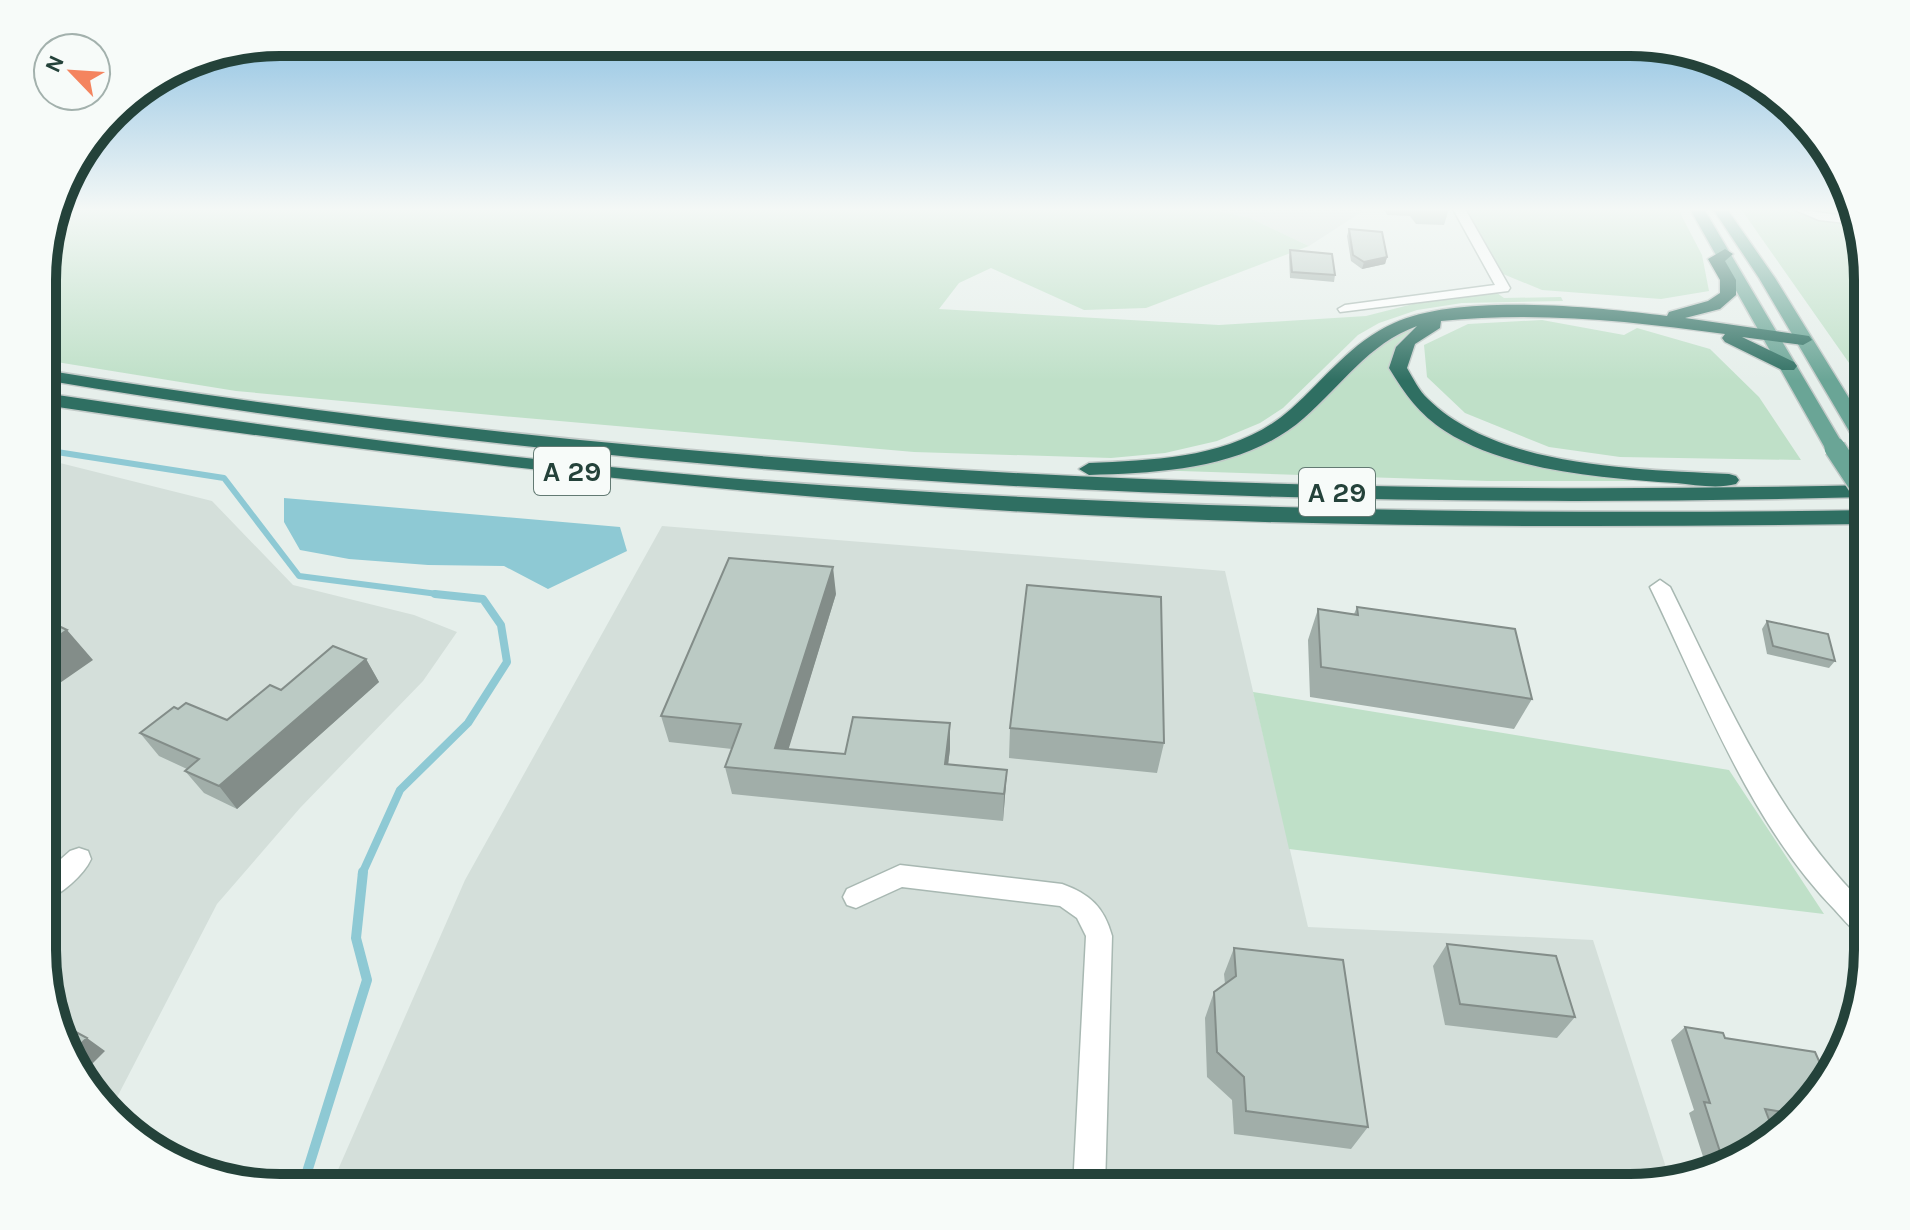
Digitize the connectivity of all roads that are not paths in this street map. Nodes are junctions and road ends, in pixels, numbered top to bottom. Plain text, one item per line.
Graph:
1 (1491, 266) edge
2 (1720, 266) edge
3 (1732, 266) edge
4 (1759, 266) edge
5 (1345, 309) dead end
6 (1463, 314) junction
7 (1674, 320) junction
8 (1769, 331) junction
9 (1802, 338) junction
10 (1788, 366) junction
11 (56, 377) edge
12 (56, 401) edge
13 (1854, 423) edge
14 (808, 466) junction
15 (1854, 477) edge
16 (1854, 479) edge
17 (1854, 491) edge
18 (1854, 517) edge
19 (1664, 522) junction
20 (1854, 534) edge
21 (1660, 587) dead end
22 (79, 859) dead end
23 (56, 879) edge
24 (856, 897) dead end
25 (1854, 912) edge
26 (1090, 1174) edge

1 - 5 street
2 - 7 highway
3 - 8 main road
4 - 9 main road
6 - 7 highway
6 - 14 highway
6 - 16 highway
7 - 8 highway
7 - 10 highway
8 - 9 highway
8 - 10 main road
9 - 13 main road
10 - 15 main road, bridge
11 - 14 highway, A 29
12 - 19 highway, A 29
14 - 17 highway, A 29
18 - 19 highway, A 29
19 - 20 highway
21 - 25 street
22 - 23 street
24 - 26 street

